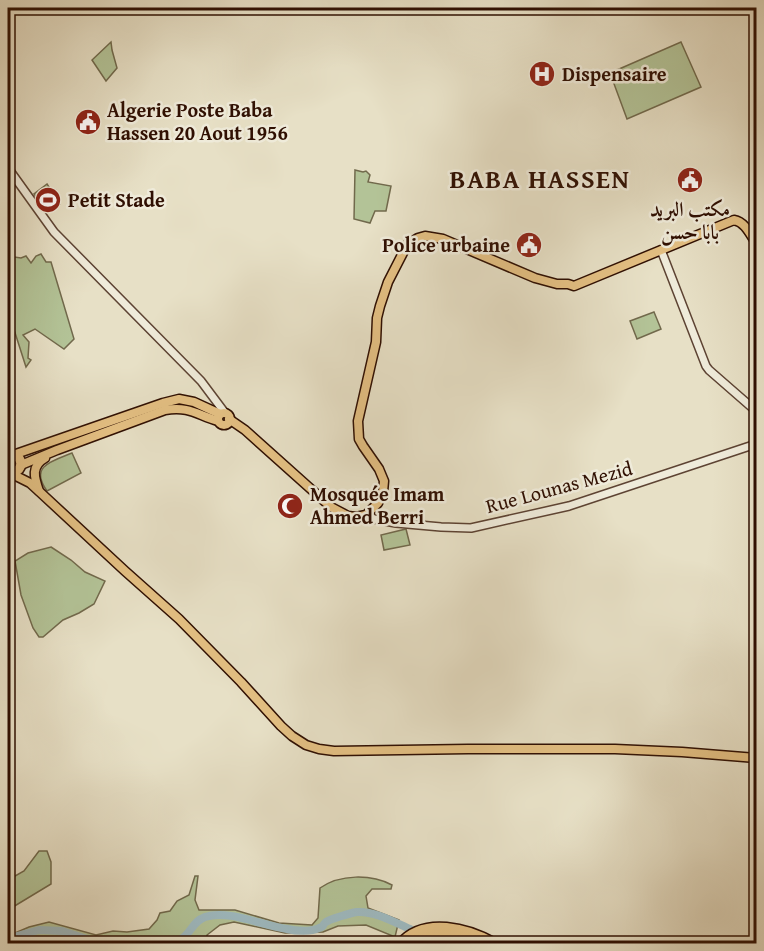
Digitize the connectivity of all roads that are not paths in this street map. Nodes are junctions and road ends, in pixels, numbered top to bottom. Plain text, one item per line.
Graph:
1 (8, 168) edge
2 (756, 243) edge
3 (661, 250) junction
4 (756, 411) edge
5 (224, 418) junction
6 (756, 444) edge
7 (57, 450) junction
8 (10, 455) edge
9 (14, 470) edge
10 (39, 491) junction
11 (366, 515) junction
12 (756, 758) edge
13 (400, 944) edge
14 (410, 944) edge
15 (481, 944) edge
16 (496, 944) edge

1 - 5 street
2 - 3 main road
3 - 4 street
3 - 11 main road
5 - 7 main road
5 - 8 main road
5 - 11 main road
6 - 11 street, Rue Lounas Mezid
7 - 9 main road
7 - 10 main road
8 - 9 highway
9 - 10 main road
10 - 12 main road
13 - 16 highway
14 - 15 highway

